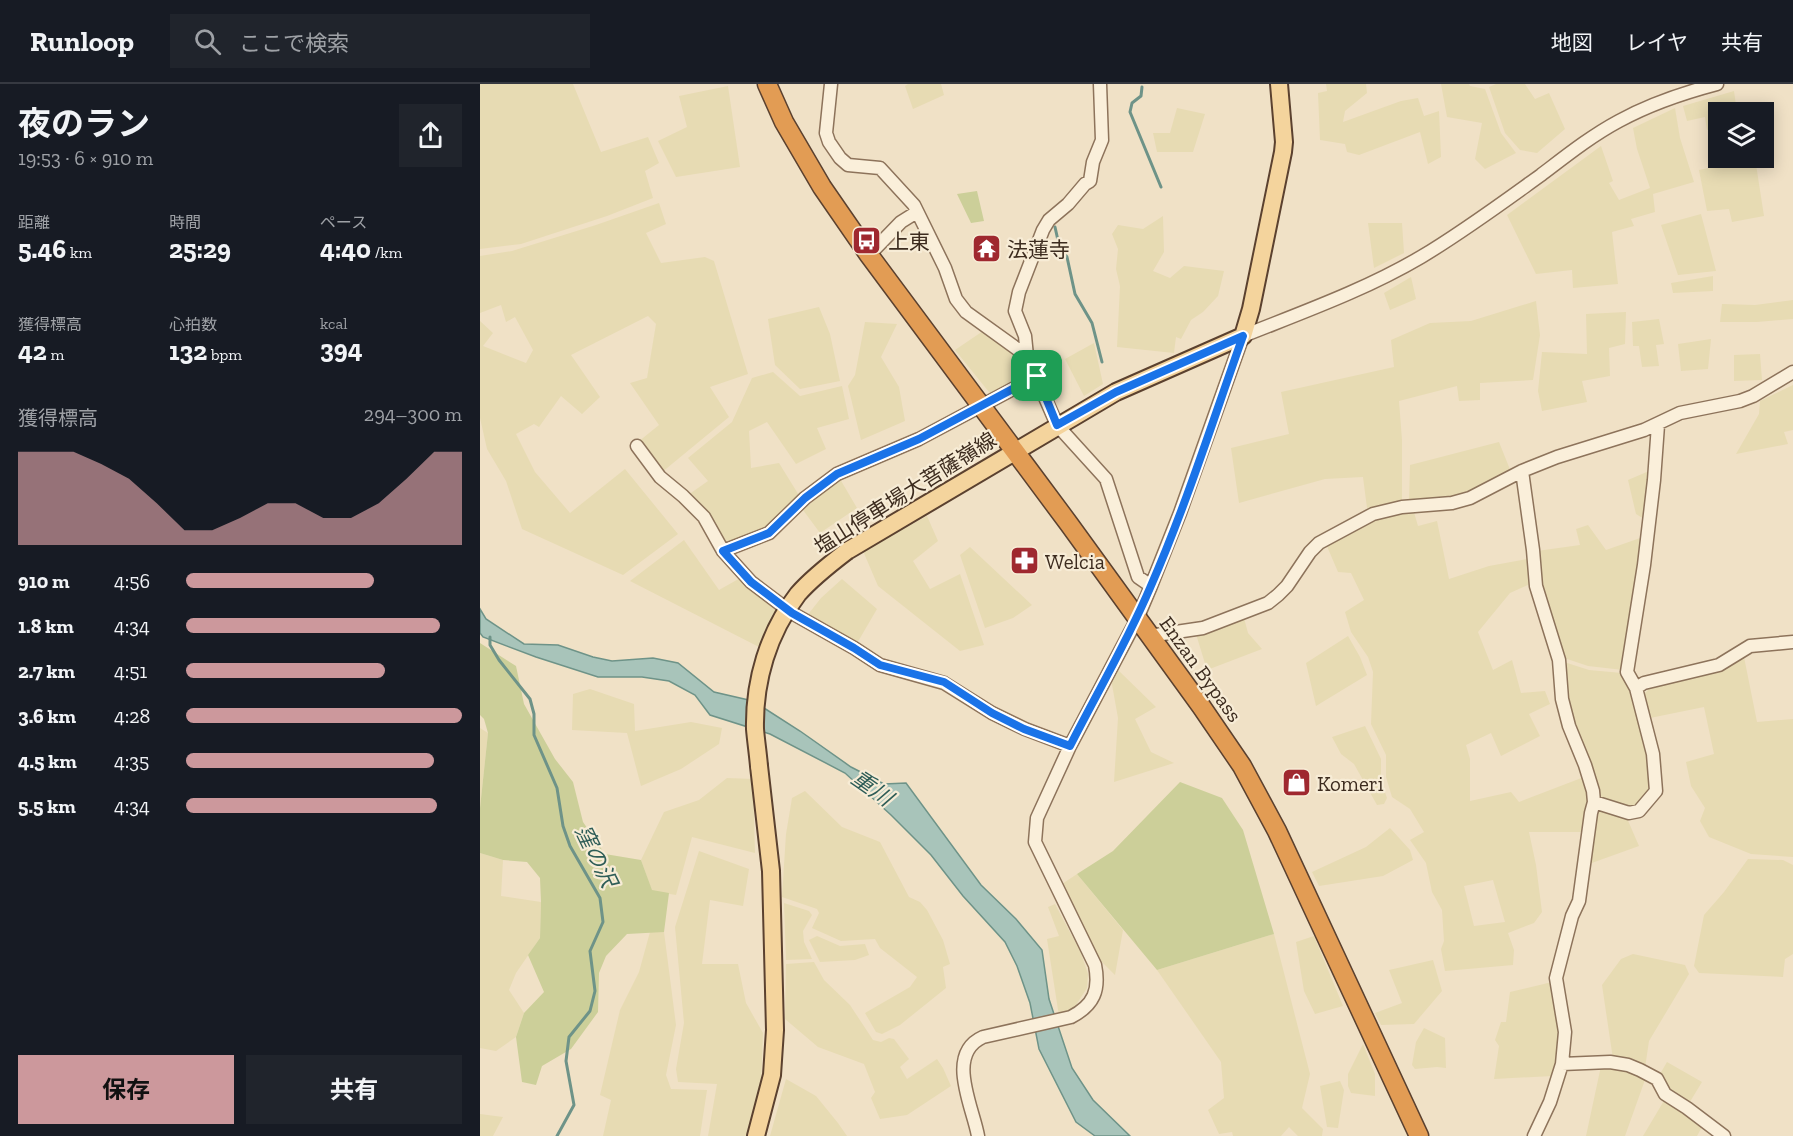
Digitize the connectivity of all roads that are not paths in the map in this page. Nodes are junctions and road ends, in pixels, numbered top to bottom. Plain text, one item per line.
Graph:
1 (767, 84) edge
2 (831, 84) edge
3 (1100, 84) edge
4 (1279, 84) edge
5 (1717, 84) edge
6 (917, 212) junction
7 (869, 255) junction
8 (1243, 336) junction
9 (1028, 356) junction
10 (1793, 372) edge
11 (1037, 376) junction
12 (981, 407) junction
13 (1057, 425) junction
14 (1658, 425) junction
15 (637, 446) dead end
16 (1014, 452) junction
17 (1522, 471) junction
18 (723, 551) junction
19 (1151, 586) junction
20 (1137, 619) junction
21 (1149, 636) junction
22 (1793, 642) edge
23 (1636, 688) junction
24 (1070, 746) junction
25 (1594, 802) junction
26 (1563, 1064) junction
27 (756, 1136) edge
28 (978, 1136) edge
29 (1419, 1136) edge
30 (1534, 1136) edge
31 (1724, 1136) edge

1 - 7 highway, Enzan Bypass
2 - 6 street
3 - 9 street
4 - 8 main road
5 - 8 street
6 - 7 street
6 - 9 street
7 - 12 highway, Enzan Bypass
8 - 13 main road, 塩山停車場大菩薩嶺線
8 - 19 street
9 - 11 street
10 - 14 street
11 - 12 street
11 - 13 street
12 - 16 highway, Enzan Bypass
12 - 18 street
13 - 16 main road, 塩山停車場大菩薩嶺線
13 - 19 street
14 - 17 street
14 - 23 street
15 - 18 street
16 - 20 highway, Enzan Bypass
16 - 27 main road, 塩山停車場大菩薩嶺線, bridge
17 - 21 street
17 - 25 street
18 - 24 street
19 - 20 street
20 - 21 highway, Enzan Bypass
20 - 24 street
21 - 29 highway, Enzan Bypass
22 - 23 street
23 - 25 street
24 - 28 street
25 - 26 street
26 - 30 street
26 - 31 street

